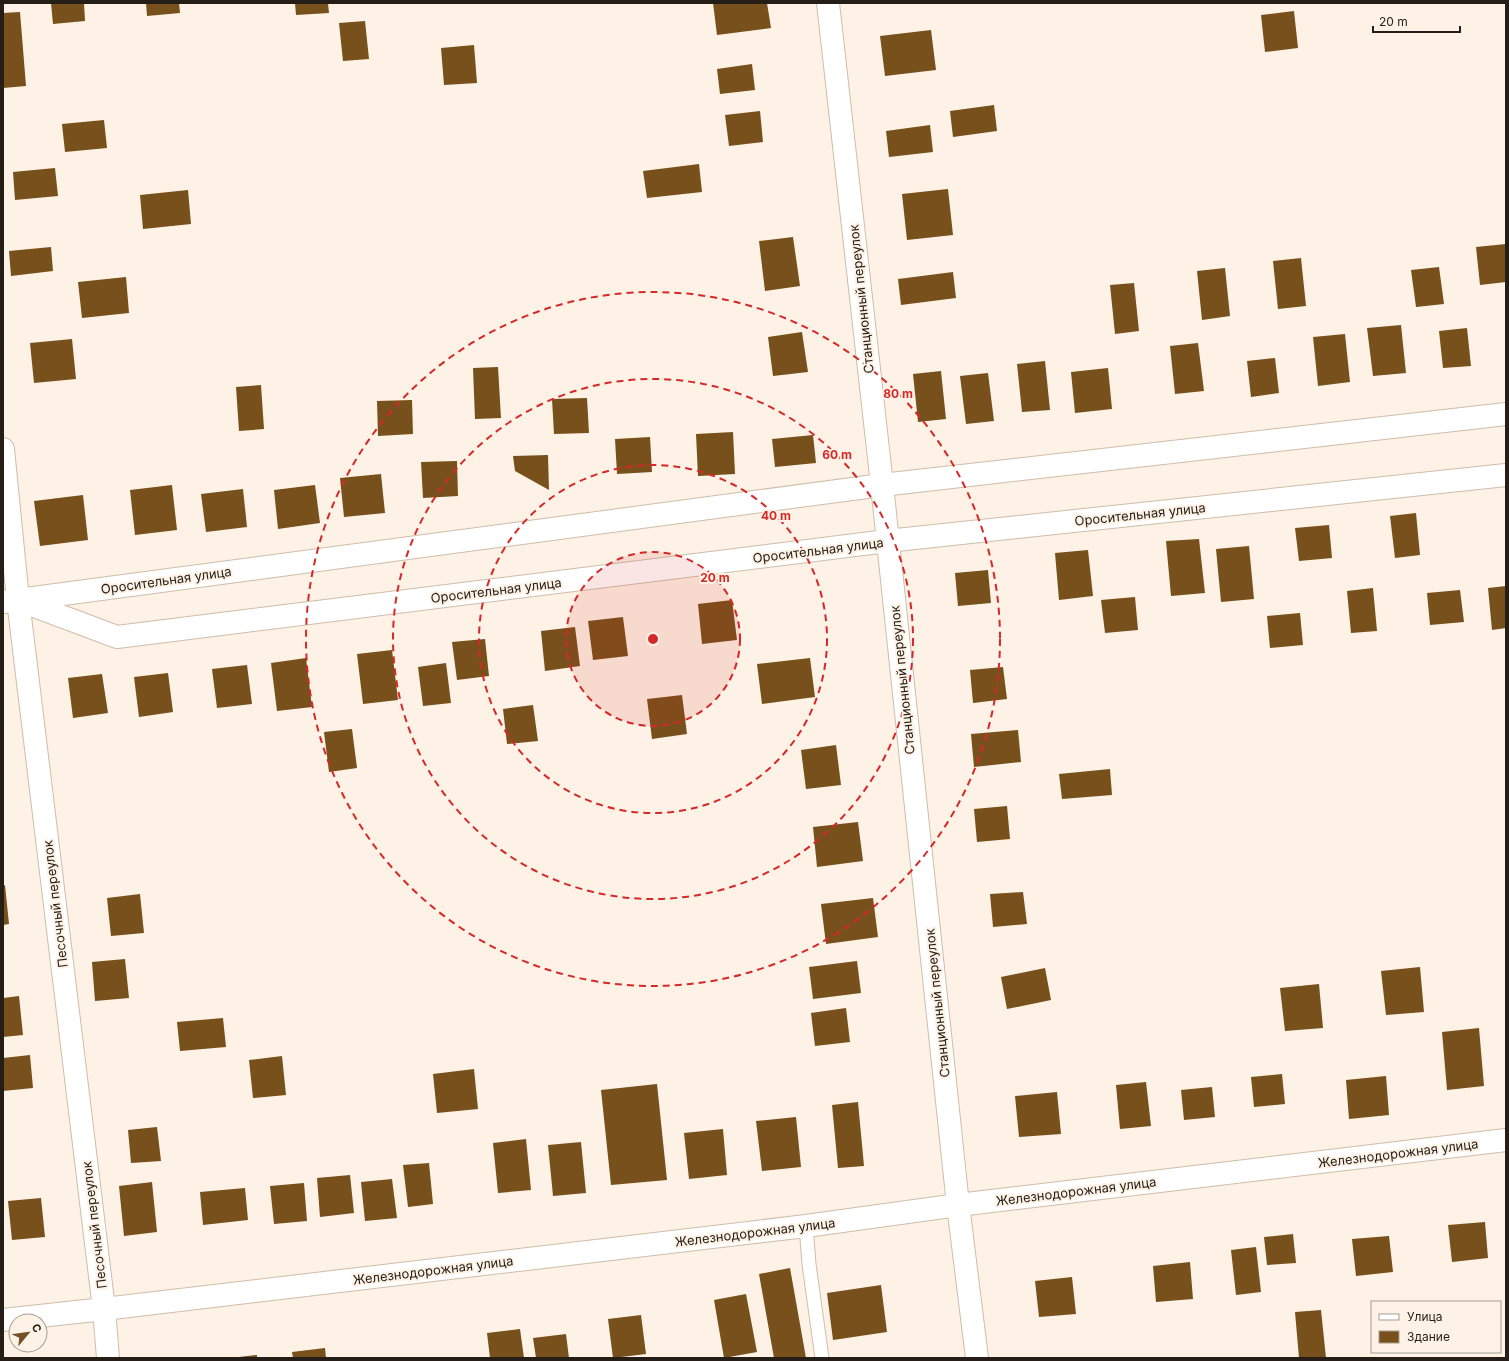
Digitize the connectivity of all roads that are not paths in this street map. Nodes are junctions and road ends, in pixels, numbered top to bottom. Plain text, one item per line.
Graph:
1 (828, 3) edge
2 (1506, 414) edge
3 (3, 449) edge
4 (1506, 475) edge
5 (882, 485) junction
6 (888, 541) junction
7 (10, 601) edge
8 (1506, 1140) edge
9 (958, 1205) junction
10 (806, 1226) junction
11 (104, 1310) junction
12 (3, 1320) edge
13 (108, 1358) edge
14 (822, 1358) edge
15 (977, 1358) edge

1 - 5 street, Станционный переулок
2 - 5 street, Оросительная улица
3 - 7 street, Песочный переулок
4 - 6 street, Оросительная улица
5 - 6 street, Станционный переулок
5 - 7 street, Оросительная улица
6 - 7 street, Оросительная улица
6 - 9 street, Станционный переулок
7 - 11 street, Песочный переулок
8 - 9 street, Железнодорожная улица
9 - 10 street, Железнодорожная улица
9 - 15 street, Станционный переулок
10 - 11 street, Железнодорожная улица
10 - 14 lane
11 - 12 street, Железнодорожная улица
11 - 13 street, Песочный переулок

